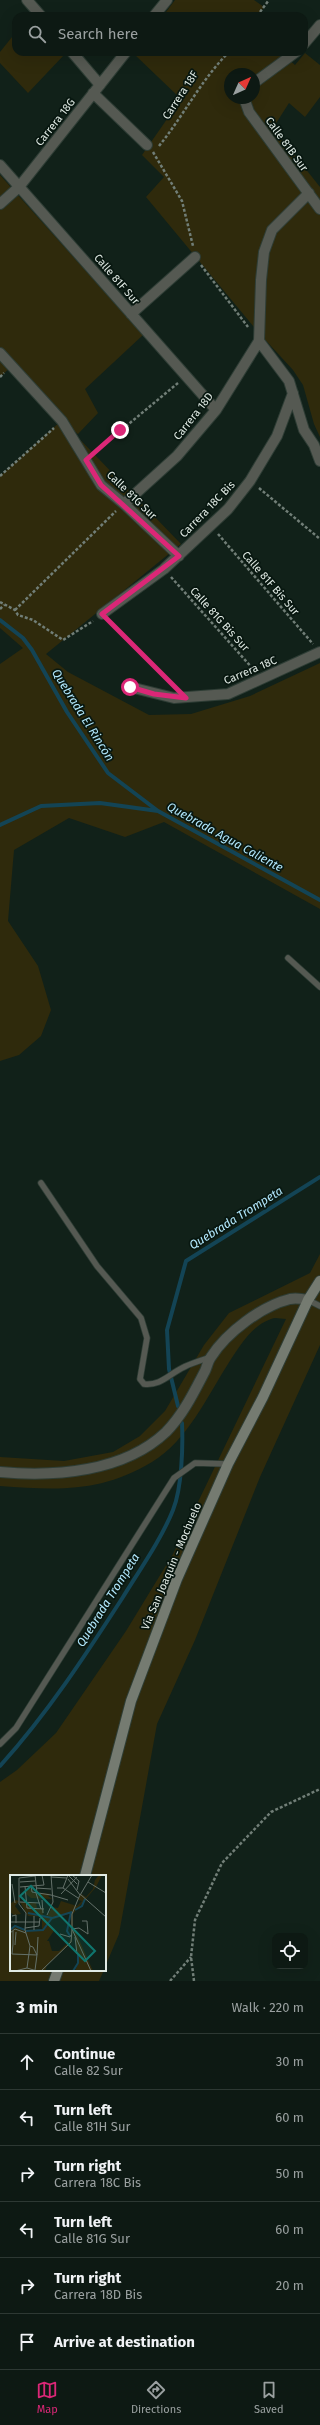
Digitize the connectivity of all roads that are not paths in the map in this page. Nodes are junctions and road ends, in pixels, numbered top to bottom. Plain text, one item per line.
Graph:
1 (27, 0) edge
2 (163, 1) edge
3 (37, 12) edge
4 (156, 12) edge
5 (320, 25) edge
6 (308, 39) edge
7 (75, 56) edge
8 (123, 56) edge
9 (291, 56) edge
10 (260, 79) edge
11 (100, 85) junction
12 (94, 93) junction
13 (246, 104) edge
14 (150, 148) road end
15 (0, 165) edge
16 (19, 187) junction
17 (309, 193) junction
18 (0, 204) edge
19 (320, 209) edge
20 (195, 257) dead end
21 (131, 314) junction
22 (259, 341) junction
23 (0, 353) edge
24 (293, 393) junction
25 (216, 410) junction
26 (320, 462) edge
27 (124, 504) junction
28 (179, 556) junction
29 (102, 614) road end
30 (317, 649) edge
31 (130, 687) dead end
32 (288, 958) dead end
33 (320, 987) edge
34 (41, 1184) dead end
35 (320, 1281) edge
36 (308, 1300) junction
37 (320, 1306) edge
38 (211, 1357) junction
39 (228, 1464) junction
40 (0, 1472) edge
41 (0, 1744) edge
42 (85, 1875) edge
43 (58, 1971) edge
44 (54, 1981) edge

1 - 3 street
2 - 4 street
5 - 6 street
7 - 11 street
8 - 11 street, Carrera 18G
9 - 10 street
11 - 12 street, Carrera 18G
12 - 14 street
12 - 16 street, Carrera 18G
13 - 17 street, Calle 81B Sur
15 - 16 street, Calle 81F Sur
16 - 18 street, Carrera 18G
16 - 21 street, Calle 81F Sur
17 - 19 street, Calle 81B Sur
17 - 22 street
20 - 21 street
21 - 25 street, Calle 81F Sur
22 - 24 street
22 - 25 street, Carrera 18D
23 - 27 street, Calle 81G Sur
24 - 26 street
24 - 28 street, Carrera 18C Bis
25 - 27 street, Carrera 18D
27 - 28 street, Calle 81G Sur
28 - 29 street, Carrera 18C Bis
30 - 31 street, Carrera 18C
32 - 33 lane
34 - 38 lane
35 - 36 street, Vía San Joaquín - Mochuelo
36 - 37 lane
36 - 38 street
36 - 39 street, Vía San Joaquín - Mochuelo
38 - 40 street
39 - 41 lane
39 - 42 street, Vía San Joaquín - Mochuelo
43 - 44 street

